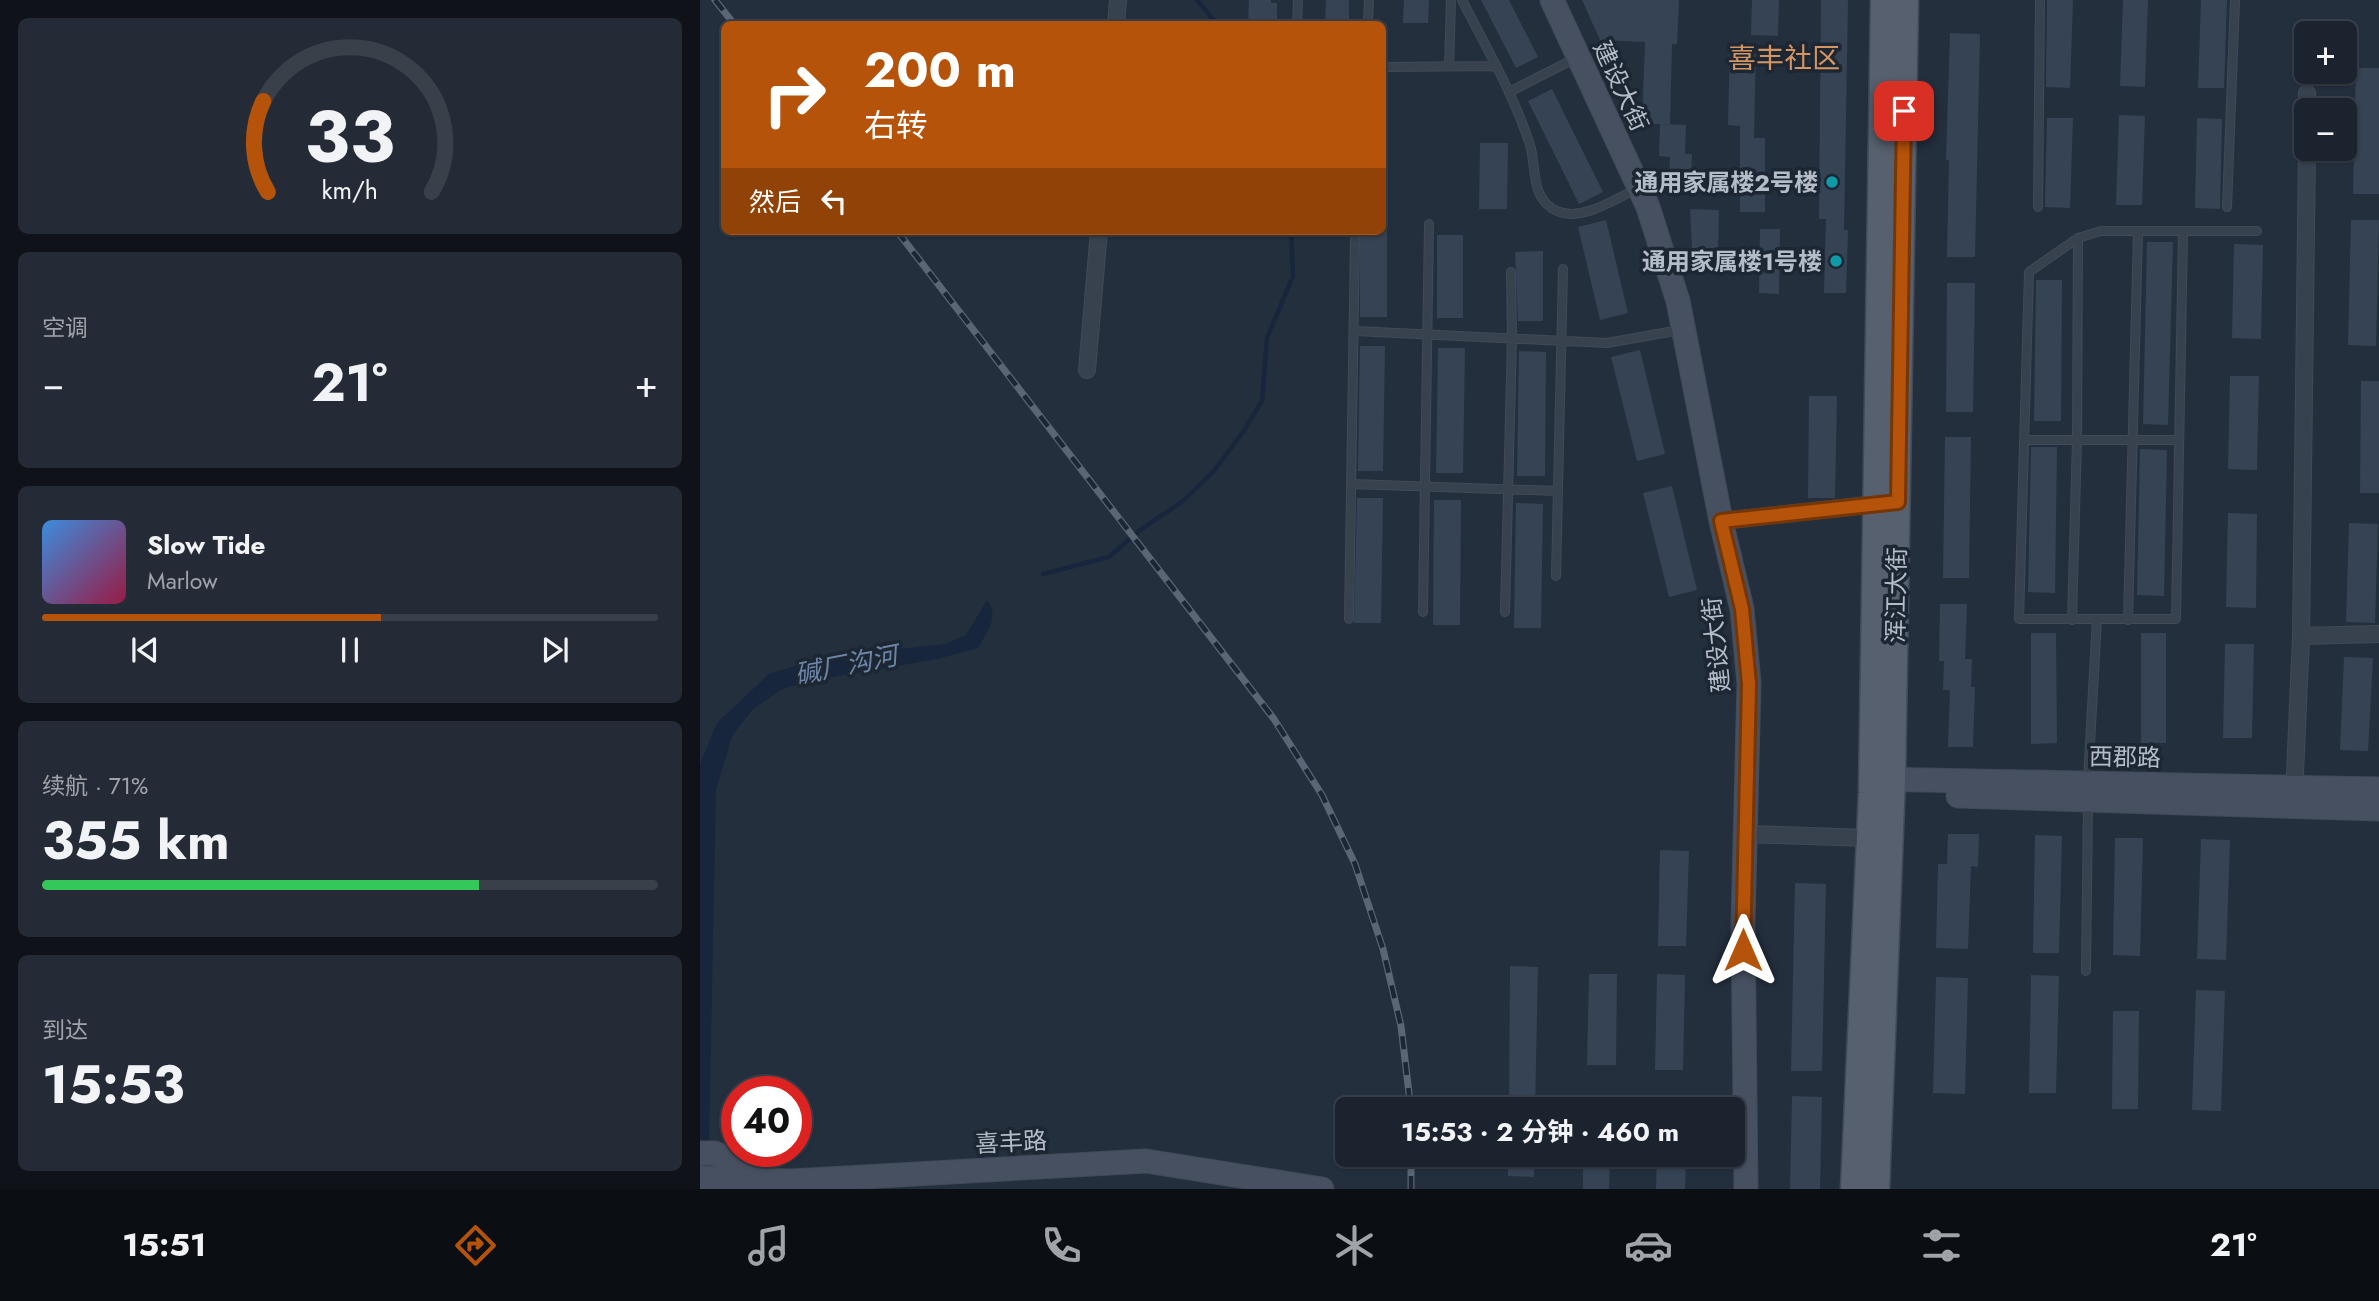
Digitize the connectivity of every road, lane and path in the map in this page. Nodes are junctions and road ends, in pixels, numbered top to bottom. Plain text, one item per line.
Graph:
1 (1118, 0) edge
2 (1298, 0) edge
3 (1369, 0) edge
4 (1451, 0) edge
5 (1462, 0) edge
6 (1552, 0) edge
7 (1883, 0) edge
8 (1906, 0) edge
9 (2040, 0) edge
10 (2235, 0) edge
11 (1116, 21) edge
12 (1297, 21) edge
13 (1368, 21) edge
14 (1578, 57) junction
15 (1386, 66) edge
16 (1449, 66) junction
17 (1496, 66) junction
18 (1509, 92) junction
19 (2307, 93) dead end
20 (2307, 98) edge
21 (2307, 161) edge
22 (1639, 188) junction
23 (2038, 207) dead end
24 (2227, 207) dead end
25 (1429, 224) dead end
26 (2183, 231) junction
27 (2257, 231) dead end
28 (2138, 232) junction
29 (1099, 235) edge
30 (1355, 238) dead end
31 (2078, 238) junction
32 (1563, 269) dead end
33 (1511, 272) dead end
34 (1683, 329) junction
35 (1355, 331) junction
36 (1429, 334) junction
37 (1512, 338) junction
38 (1562, 341) junction
39 (1087, 370) dead end
40 (2133, 439) junction
41 (2024, 440) junction
42 (2077, 440) junction
43 (2179, 440) junction
44 (1352, 484) junction
45 (1425, 487) junction
46 (1508, 489) junction
47 (1558, 491) junction
48 (1886, 503) junction
49 (1721, 521) junction
50 (1556, 576) dead end
51 (1423, 612) dead end
52 (1505, 612) dead end
53 (1349, 619) dead end
54 (2072, 620) junction
55 (2097, 620) junction
56 (2128, 620) junction
57 (2379, 634) edge
58 (2301, 636) junction
59 (1882, 786) junction
60 (2379, 789) edge
61 (2088, 791) junction
62 (2294, 797) junction
63 (2379, 809) edge
64 (1745, 834) junction
65 (1869, 838) junction
66 (2086, 971) dead end
67 (707, 1153) edge
68 (707, 1178) edge
69 (765, 1185) edge
70 (792, 1185) edge
71 (1322, 1189) edge
72 (1746, 1189) edge
73 (1853, 1189) edge
74 (1877, 1189) edge

1 - 11 street
2 - 12 lane
3 - 13 lane
4 - 16 lane
5 - 17 lane
6 - 14 street, 建设大街
7 - 48 main road
8 - 48 main road, 浑江大街
9 - 23 lane
10 - 24 lane
14 - 18 lane
14 - 22 street, 建设大街
15 - 16 lane
16 - 17 lane
17 - 18 lane
18 - 22 lane
19 - 20 street
21 - 58 street
22 - 34 street, 建设大街
25 - 36 lane
26 - 27 lane
26 - 28 lane
26 - 43 lane
28 - 31 lane
28 - 40 lane
29 - 39 street
30 - 35 lane
31 - 41 lane
31 - 42 lane
32 - 38 lane
33 - 37 lane
34 - 38 lane
34 - 49 street, 建设大街
35 - 36 lane
35 - 44 lane
36 - 37 lane
36 - 45 lane
37 - 38 lane
37 - 46 lane
38 - 47 lane
40 - 42 lane
40 - 43 lane
40 - 56 lane
41 - 42 lane
41 - 54 lane
42 - 54 lane
43 - 56 lane
44 - 45 lane
44 - 53 lane
45 - 46 lane
45 - 51 lane
46 - 47 lane
46 - 52 lane
47 - 50 lane
48 - 49 street
48 - 59 main road, 浑江大街
49 - 64 street, 建设大街
54 - 55 lane
55 - 56 lane
55 - 61 lane
57 - 58 street
58 - 62 street
59 - 61 street, 西郡路
59 - 65 main road
59 - 74 main road, 浑江大街
60 - 62 street, 西郡路
61 - 62 street, 西郡路
61 - 66 lane
62 - 63 street, 西郡路
64 - 65 street
64 - 72 street, 建设大街
65 - 73 main road
67 - 69 street
68 - 69 street, 喜丰路
69 - 70 street, 喜丰路
70 - 71 street, 喜丰路

